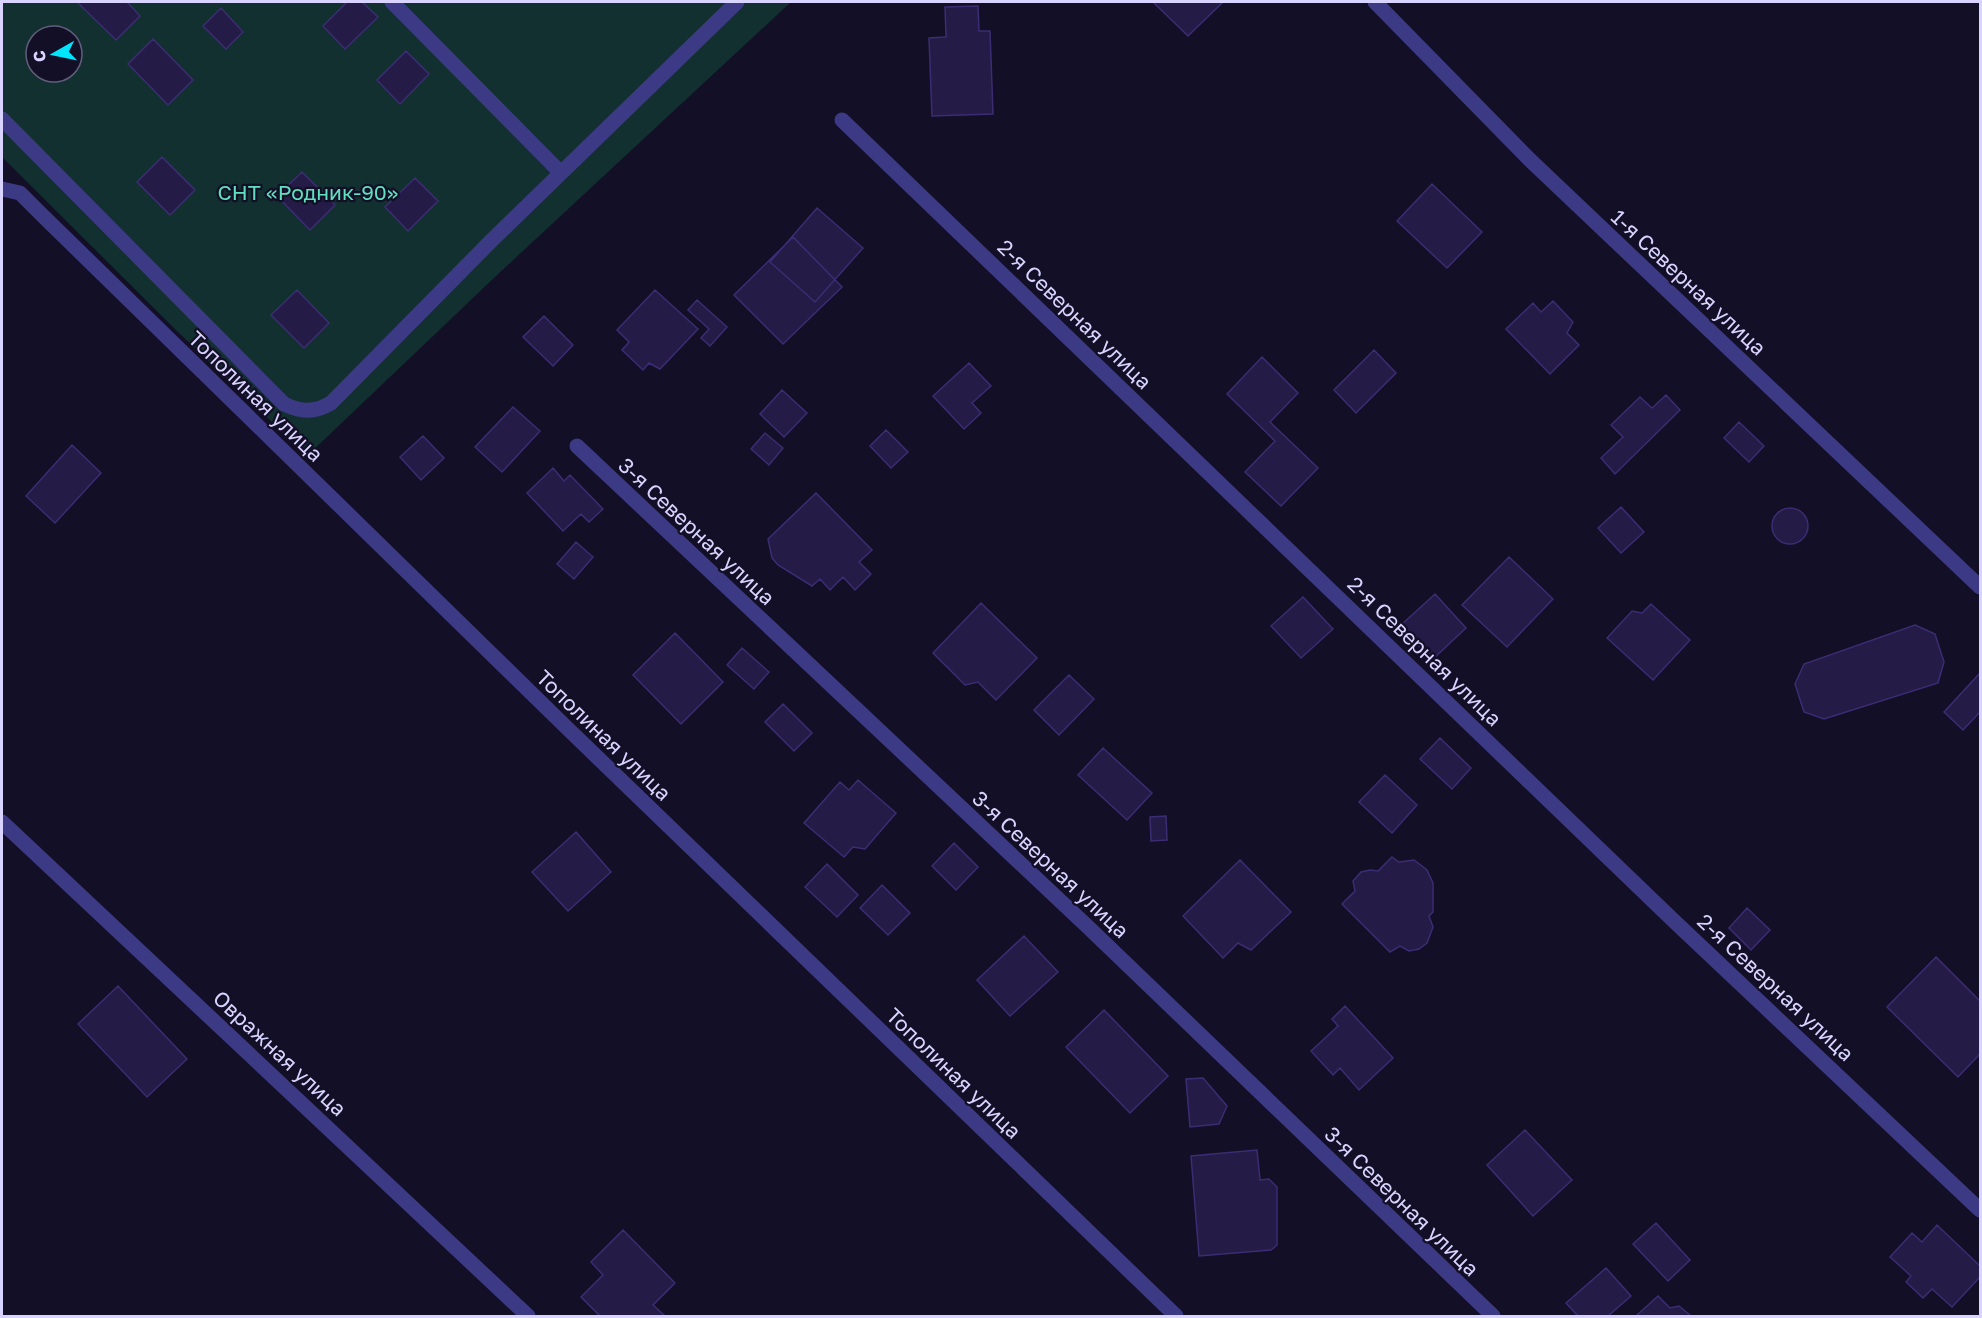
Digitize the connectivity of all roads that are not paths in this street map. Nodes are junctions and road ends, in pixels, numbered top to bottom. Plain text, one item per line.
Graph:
1 (392, 2) edge
2 (737, 2) edge
3 (1375, 2) edge
4 (2, 119) edge
5 (842, 120) dead end
6 (561, 173) junction
7 (2, 189) edge
8 (576, 446) dead end
9 (1980, 587) edge
10 (2, 822) edge
11 (1980, 1210) edge
12 (528, 1317) edge
13 (1176, 1317) edge
14 (1493, 1317) edge

1 - 6 street
2 - 6 street
3 - 9 street, 1-я Северная улица
4 - 6 street
5 - 11 street, 2-я Северная улица
7 - 13 street, Тополиная улица
8 - 14 street, 3-я Северная улица
10 - 12 street, Овражная улица

